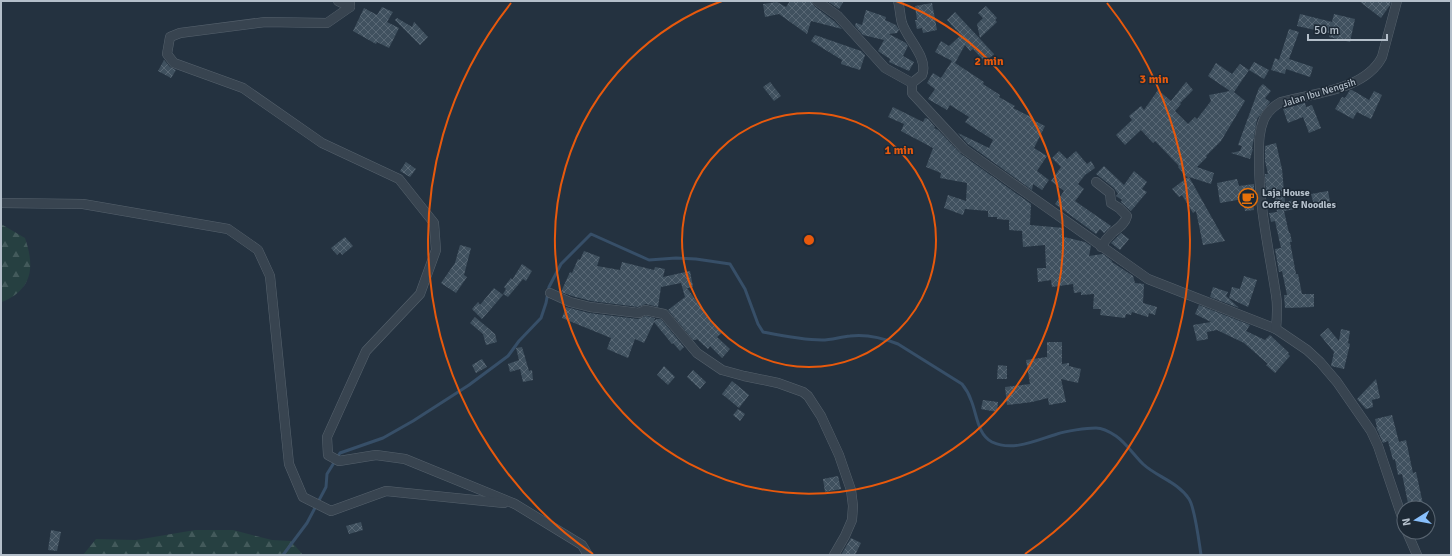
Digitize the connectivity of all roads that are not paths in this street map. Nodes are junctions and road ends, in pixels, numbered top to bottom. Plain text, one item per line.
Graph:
1 (338, 1) edge
2 (817, 1) edge
3 (898, 1) edge
4 (1397, 1) edge
5 (350, 4) edge
6 (912, 83) junction
7 (1096, 182) dead end
8 (1, 203) edge
9 (1101, 247) junction
10 (550, 293) dead end
11 (1276, 329) junction
12 (1396, 500) edge
13 (515, 504) junction
14 (1410, 540) edge
15 (588, 555) edge
16 (834, 555) edge
17 (1417, 555) edge

1 - 5 street
2 - 6 street
3 - 6 street
4 - 11 street, Jalan Ibu Nengsih
5 - 13 street
6 - 9 street
7 - 9 street
8 - 13 street
9 - 11 street
10 - 16 street
11 - 12 street
13 - 15 street
14 - 17 street

